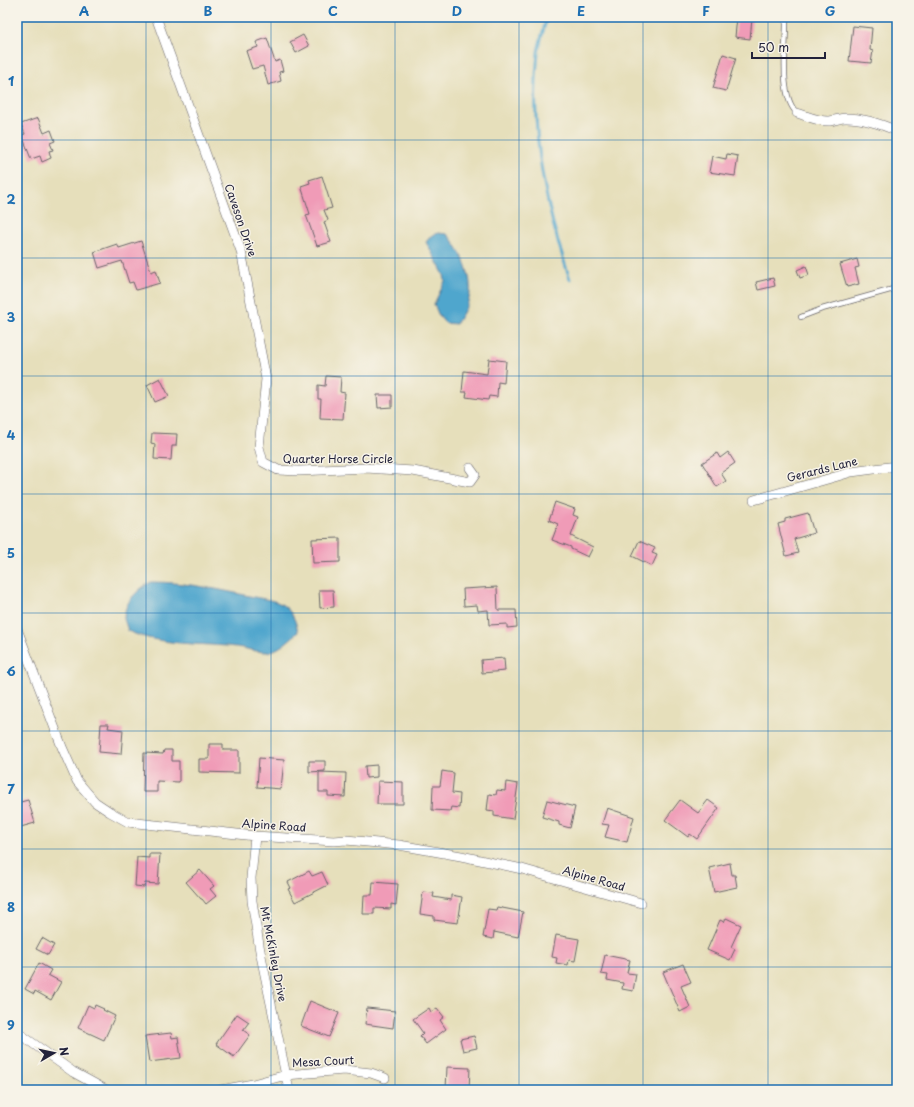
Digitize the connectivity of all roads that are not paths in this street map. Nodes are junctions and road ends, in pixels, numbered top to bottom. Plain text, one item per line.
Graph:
1 (156, 17) edge
2 (784, 17) edge
3 (797, 113) joint
4 (897, 130) edge
5 (897, 288) edge
6 (801, 317) dead end
7 (263, 462) joint
8 (897, 466) edge
9 (470, 468) dead end
10 (754, 500) dead end
11 (17, 629) edge
12 (255, 836) junction
13 (641, 903) dead end
14 (17, 1032) edge
15 (286, 1075) junction
16 (385, 1078) dead end
17 (106, 1090) edge
18 (221, 1090) edge
19 (289, 1090) edge

1 - 7 street, Caveson Drive
2 - 3 lane
3 - 4 street
5 - 6 lane
7 - 9 street, Quarter Horse Circle
8 - 10 street, Gerards Lane
11 - 12 street, Alpine Road
12 - 13 street, Alpine Road
12 - 15 street, Mt McKinley Drive
14 - 17 street
15 - 16 street, Mesa Court
15 - 18 street, Mesa Court
15 - 19 street, Mt McKinley Drive

